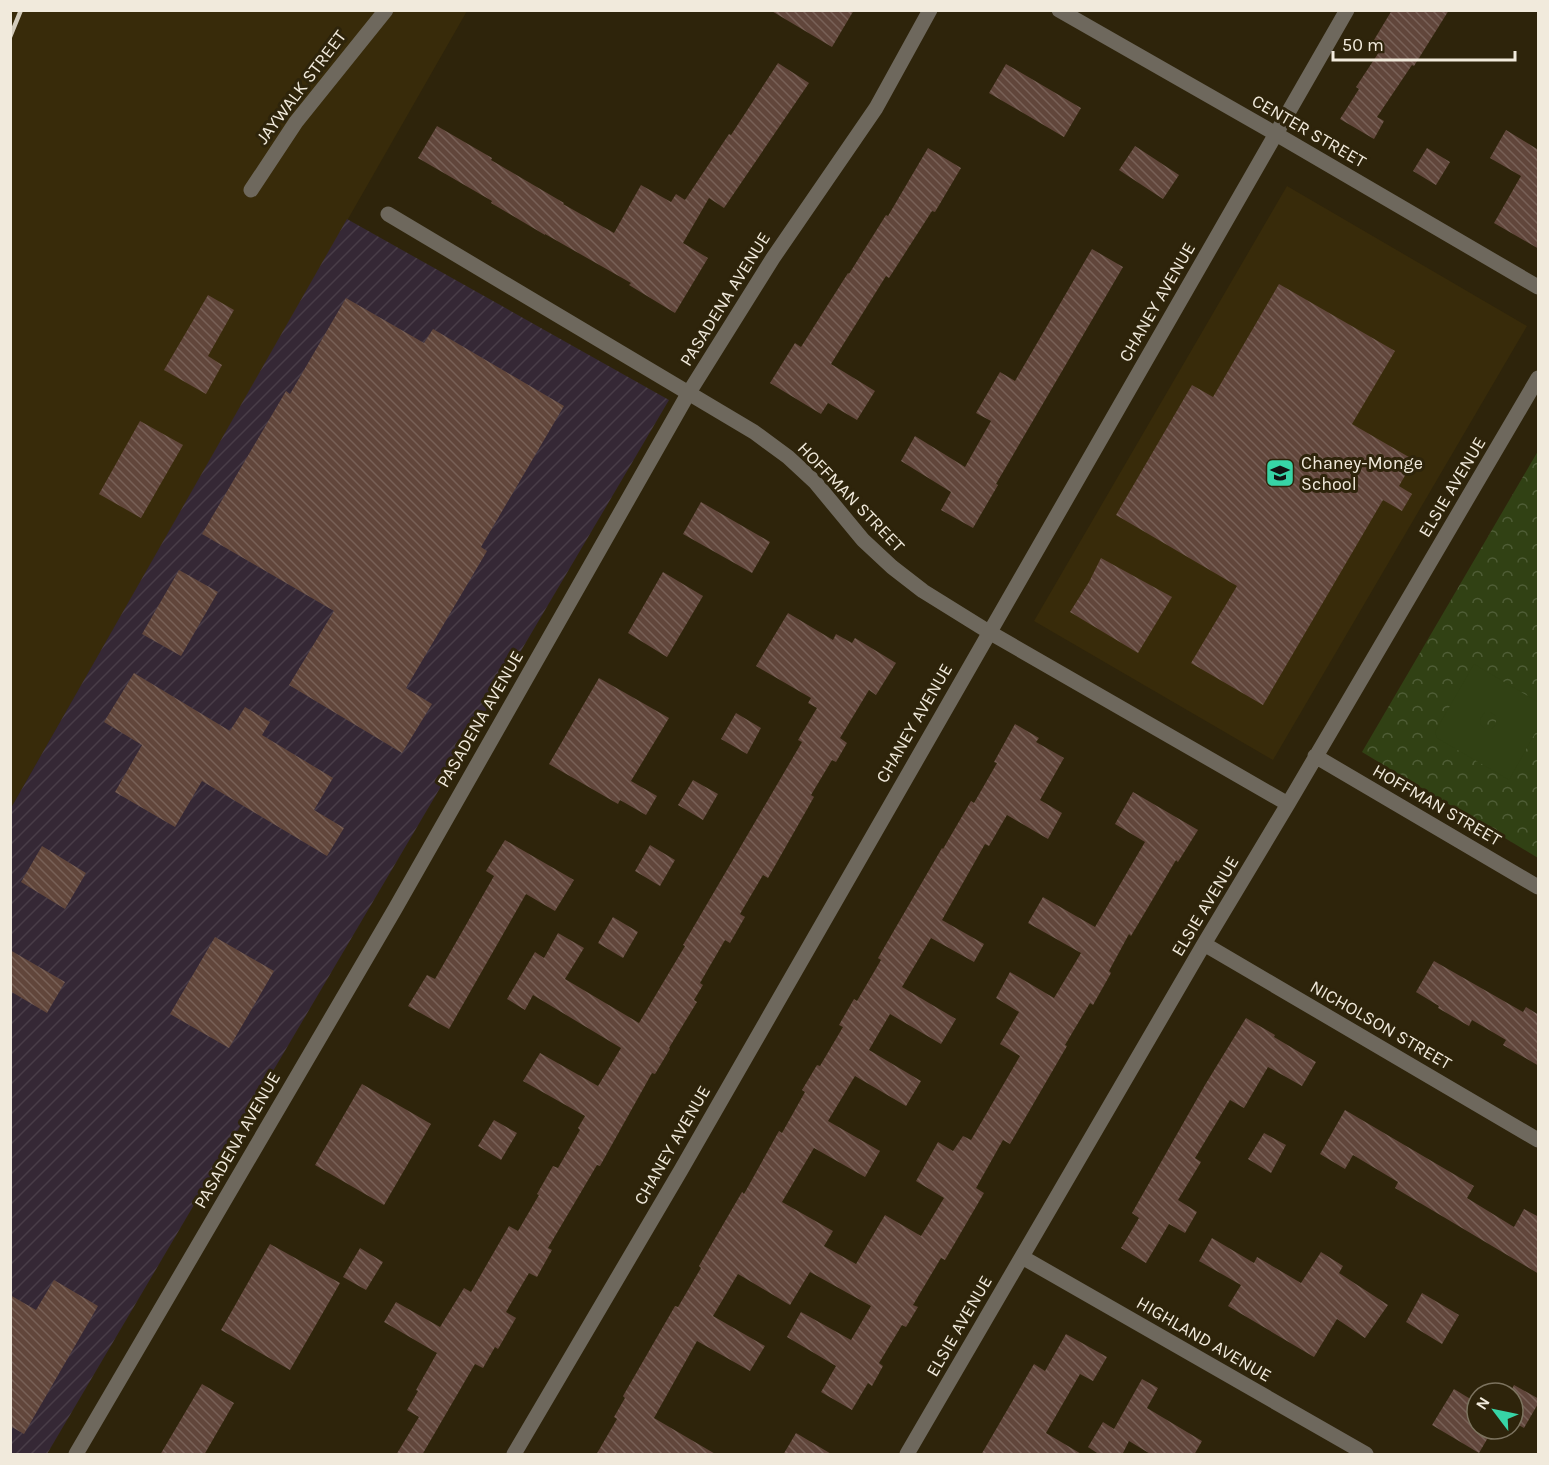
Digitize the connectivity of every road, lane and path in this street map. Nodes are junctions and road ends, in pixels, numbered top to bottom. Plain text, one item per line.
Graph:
1 (386, 10) edge
2 (930, 10) edge
3 (1059, 10) edge
4 (1347, 10) edge
5 (1276, 134) junction
6 (251, 190) dead end
7 (388, 214) dead end
8 (1539, 287) edge
9 (1539, 378) edge
10 (688, 394) junction
11 (989, 632) junction
12 (1315, 756) junction
13 (1288, 804) junction
14 (1539, 887) edge
15 (1204, 944) junction
16 (1539, 1140) edge
17 (1022, 1257) junction
18 (76, 1455) edge
19 (513, 1455) edge
20 (907, 1455) edge
21 (1366, 1455) edge

1 - 6 street, JAYWALK STREET
2 - 10 street, PASADENA AVENUE
3 - 5 street, CENTER STREET
4 - 5 street, CHANEY AVENUE
5 - 8 street, CENTER STREET
5 - 11 street, CHANEY AVENUE
7 - 10 street, HOFFMAN STREET
9 - 12 street, ELSIE AVENUE
10 - 11 street, HOFFMAN STREET
10 - 18 street, PASADENA AVENUE
11 - 13 street, HOFFMAN STREET
11 - 19 street, CHANEY AVENUE
12 - 13 street, ELSIE AVENUE
12 - 14 street, HOFFMAN STREET
13 - 15 street, ELSIE AVENUE
15 - 16 street, NICHOLSON STREET
15 - 17 street, ELSIE AVENUE
17 - 20 street, ELSIE AVENUE
17 - 21 street, HIGHLAND AVENUE

